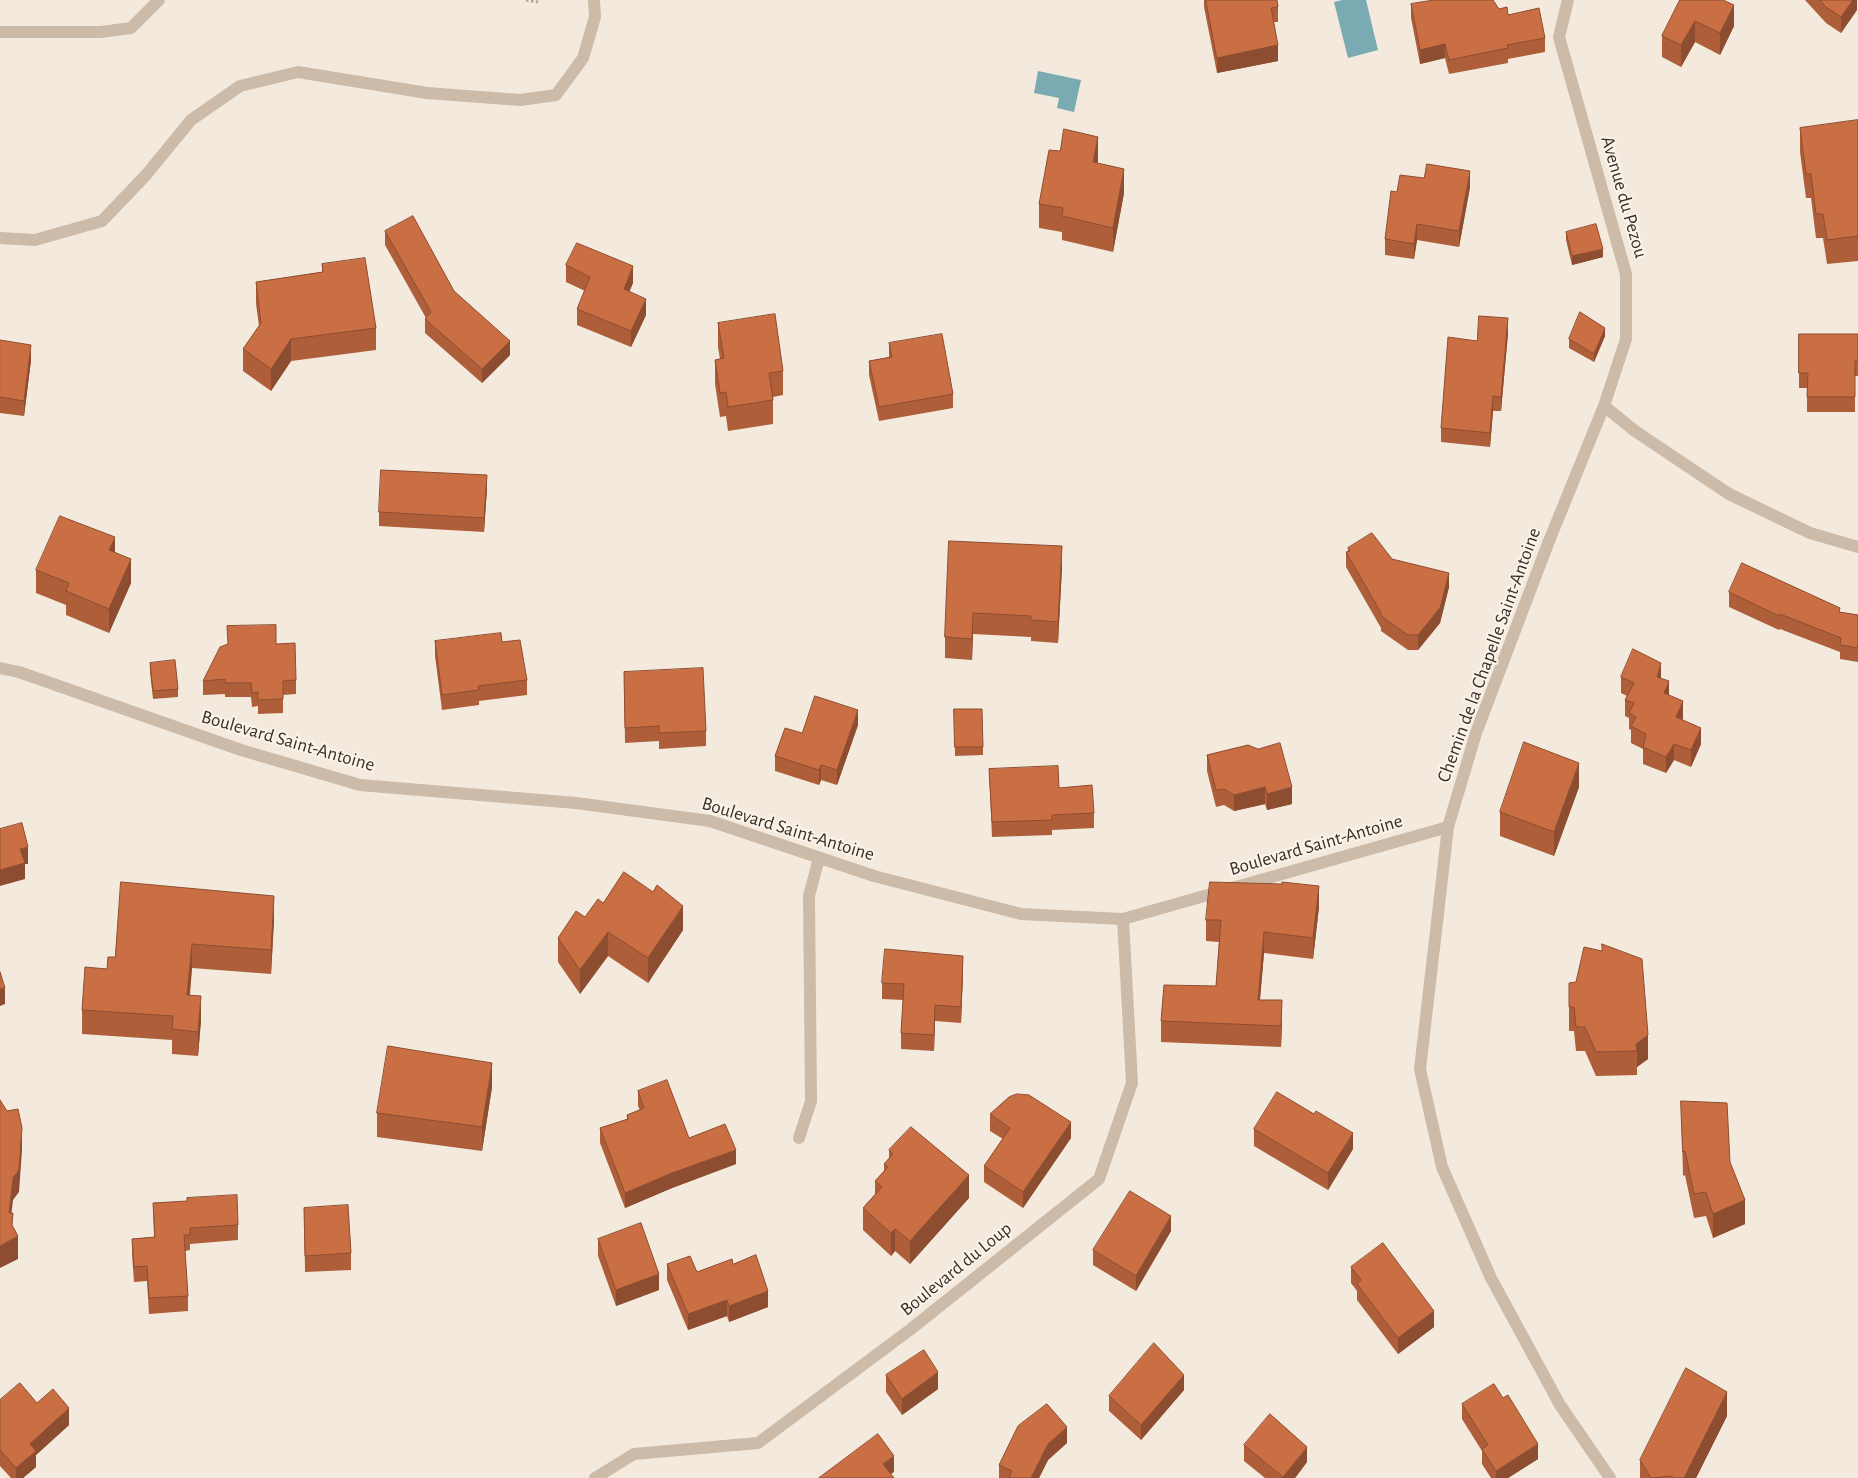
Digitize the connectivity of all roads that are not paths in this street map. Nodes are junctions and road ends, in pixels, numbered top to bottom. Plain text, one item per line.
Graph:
1 (159, 0) edge
2 (594, 0) edge
3 (1568, 0) edge
4 (0, 32) edge
5 (0, 238) edge
6 (1604, 406) junction
7 (1858, 548) edge
8 (0, 668) edge
9 (1448, 827) junction
10 (819, 858) junction
11 (1123, 919) junction
12 (799, 1138) dead end
13 (595, 1478) edge
14 (1610, 1478) edge

1 - 4 street
2 - 5 street
3 - 6 street, Avenue du Pezou
6 - 7 street
6 - 9 street, Chemin de la Chapelle Saint-Antoine
8 - 10 street, Boulevard Saint-Antoine
9 - 11 street, Boulevard Saint-Antoine
9 - 14 street, Chemin de la Chapelle Saint-Antoine
10 - 11 street, Boulevard Saint-Antoine
10 - 12 street
11 - 13 street, Boulevard du Loup

